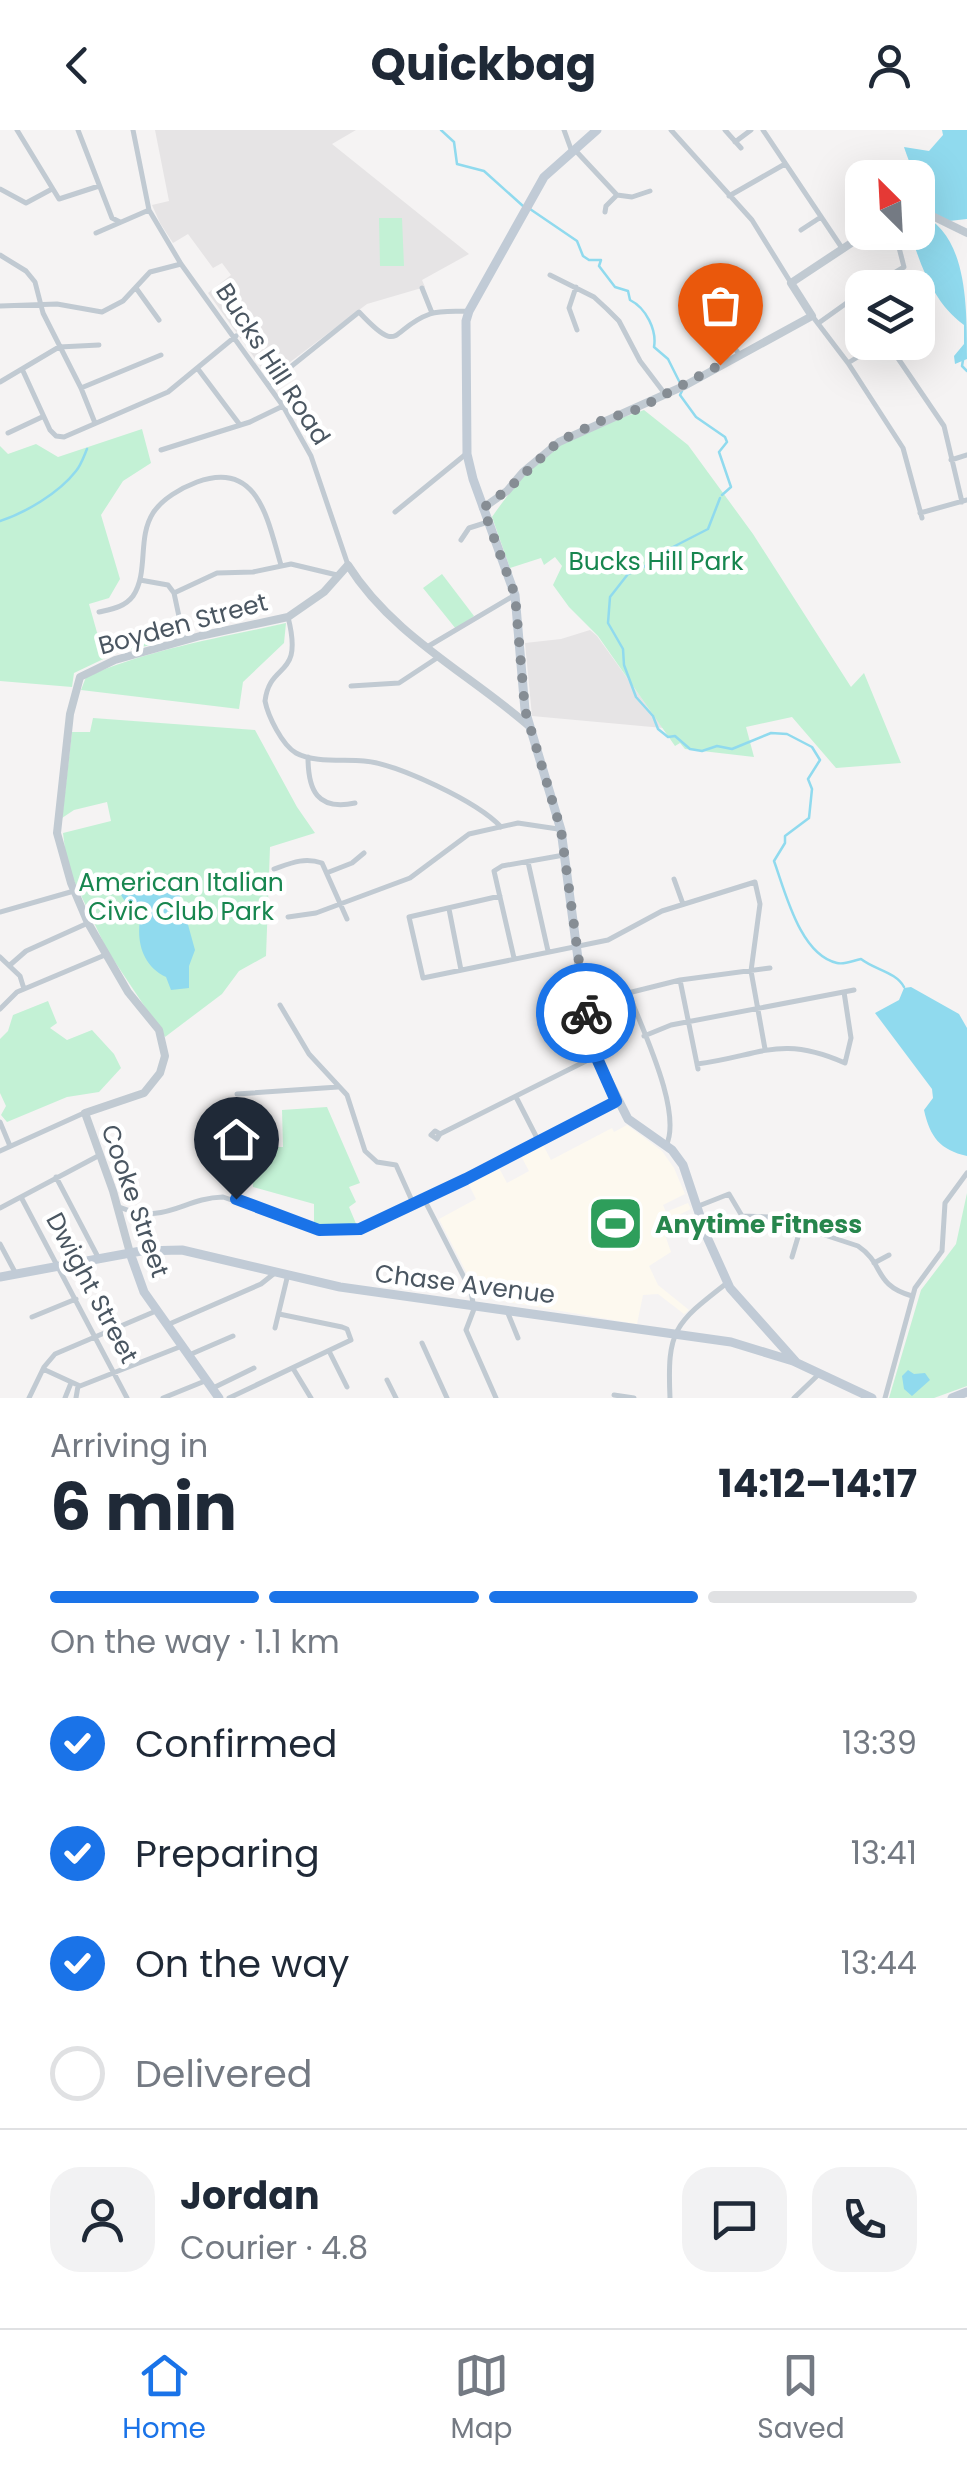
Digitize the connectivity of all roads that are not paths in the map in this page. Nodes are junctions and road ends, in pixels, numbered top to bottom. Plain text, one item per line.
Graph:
1 (17, 130) edge
2 (78, 130) edge
3 (133, 130) edge
4 (564, 130) edge
5 (597, 130) edge
6 (671, 130) edge
7 (726, 130) edge
8 (751, 130) edge
9 (763, 130) edge
10 (573, 150) junction
11 (784, 164) junction
12 (98, 186) junction
13 (0, 189) edge
14 (52, 189) junction
15 (650, 191) dead end
16 (617, 195) junction
17 (730, 196) junction
18 (149, 210) junction
19 (605, 212) dead end
20 (821, 217) junction
21 (935, 217) edge
22 (120, 222) junction
23 (801, 230) dead end
24 (96, 232) dead end
25 (967, 233) edge
26 (843, 248) joint
27 (0, 255) edge
28 (181, 264) junction
29 (550, 275) dead end
30 (791, 283) junction
31 (136, 288) junction
32 (422, 288) dead end
33 (576, 288) junction
34 (845, 302) edge
35 (41, 305) junction
36 (0, 306) edge
37 (469, 311) junction
38 (432, 313) junction
39 (816, 319) junction
40 (159, 320) dead end
41 (577, 330) dead end
42 (722, 331) dead end
43 (236, 336) junction
44 (99, 345) dead end
45 (59, 347) junction
46 (739, 354) junction
47 (161, 356) dead end
48 (848, 363) junction
49 (198, 369) junction
50 (23, 371) junction
51 (0, 382) edge
52 (268, 385) junction
53 (82, 388) junction
54 (665, 394) junction
55 (282, 406) junction
56 (42, 417) junction
57 (95, 423) junction
58 (240, 425) junction
59 (8, 433) dead end
60 (161, 450) dead end
61 (467, 454) junction
62 (967, 455) edge
63 (952, 460) junction
64 (965, 501) edge
65 (483, 508) junction
66 (395, 512) dead end
67 (488, 522) junction
68 (461, 540) dead end
69 (281, 565) junction
70 (348, 566) junction
71 (336, 575) junction
72 (140, 580) junction
73 (174, 593) junction
74 (515, 595) junction
75 (99, 612) dead end
76 (288, 617) junction
77 (184, 640) junction
78 (426, 648) junction
79 (436, 658) junction
80 (351, 686) dead end
81 (530, 726) junction
82 (308, 757) junction
83 (355, 804) dead end
84 (501, 826) junction
85 (561, 830) junction
86 (364, 854) dead end
87 (564, 855) junction
88 (528, 862) junction
89 (274, 869) dead end
90 (328, 872) junction
91 (674, 879) dead end
92 (74, 891) junction
93 (500, 896) junction
94 (340, 903) junction
95 (682, 904) junction
96 (448, 908) junction
97 (0, 912) edge
98 (288, 917) dead end
99 (347, 919) dead end
100 (88, 924) junction
101 (576, 948) junction
102 (548, 951) junction
103 (106, 955) junction
104 (0, 957) edge
105 (514, 959) junction
106 (10, 965) junction
107 (770, 968) dead end
108 (461, 970) junction
109 (751, 971) junction
110 (680, 980) junction
111 (24, 989) junction
112 (854, 990) dead end
113 (844, 992) junction
114 (629, 994) junction
115 (584, 1004) junction
116 (280, 1005) dead end
117 (0, 1009) edge
118 (758, 1010) junction
119 (688, 1022) junction
120 (644, 1036) junction
121 (765, 1049) junction
122 (596, 1056) junction
123 (338, 1087) junction
124 (238, 1094) dead end
125 (516, 1097) junction
126 (616, 1101) junction
127 (84, 1113) junction
128 (0, 1122) edge
129 (440, 1134) dead end
130 (540, 1142) junction
131 (10, 1146) junction
132 (666, 1146) junction
133 (0, 1150) edge
134 (98, 1156) junction
135 (967, 1173) edge
136 (56, 1177) junction
137 (21, 1197) junction
138 (424, 1199) junction
139 (413, 1203) junction
140 (117, 1206) junction
141 (696, 1207) junction
142 (0, 1208) edge
143 (801, 1227) junction
144 (0, 1244) edge
145 (130, 1253) junction
146 (889, 1255) dead end
147 (792, 1257) dead end
148 (100, 1258) junction
149 (874, 1264) junction
150 (58, 1266) junction
151 (283, 1273) junction
152 (16, 1274) junction
153 (0, 1277) edge
154 (727, 1283) junction
155 (912, 1296) junction
156 (76, 1300) junction
157 (474, 1304) junction
158 (506, 1308) junction
159 (156, 1310) junction
160 (279, 1314) junction
161 (32, 1317) dead end
162 (167, 1325) junction
163 (275, 1328) dead end
164 (675, 1333) junction
165 (95, 1336) junction
166 (233, 1336) dead end
167 (518, 1338) dead end
168 (422, 1343) dead end
169 (781, 1343) junction
170 (186, 1350) junction
171 (329, 1350) junction
172 (770, 1353) junction
173 (796, 1362) junction
174 (254, 1368) dead end
175 (43, 1369) junction
176 (294, 1370) junction
177 (114, 1373) junction
178 (820, 1373) junction
179 (387, 1380) dead end
180 (210, 1384) junction
181 (74, 1385) junction
182 (260, 1386) junction
183 (347, 1386) dead end
184 (967, 1392) edge
185 (614, 1396) dead end
186 (264, 1397) edge
187 (29, 1398) edge
188 (66, 1398) edge
189 (76, 1398) edge
190 (128, 1398) edge
191 (163, 1398) edge
192 (220, 1398) edge
193 (229, 1398) edge
194 (311, 1398) edge
195 (396, 1398) edge
196 (447, 1398) edge
197 (496, 1398) edge
198 (634, 1398) edge
199 (670, 1398) edge
200 (794, 1398) edge
201 (872, 1398) edge
202 (885, 1398) edge
203 (952, 1398) edge

1 - 14 street
2 - 12 street
3 - 18 street, Bucks Hill Road
4 - 10 street
5 - 10 main road
6 - 17 street
7 - 8 street
9 - 11 street
10 - 16 street
10 - 37 main road
11 - 17 street
11 - 20 street
12 - 14 street
12 - 22 street
13 - 14 street
15 - 16 street
16 - 19 street
17 - 30 street
18 - 22 street
18 - 28 street, Bucks Hill Road
20 - 23 street
20 - 26 street
21 - 25 street
22 - 24 street
26 - 30 street
27 - 35 street
28 - 31 street
28 - 43 street, Bucks Hill Road
29 - 33 street
30 - 39 street
31 - 35 street
31 - 40 street
32 - 38 street
33 - 41 street
33 - 54 street
34 - 39 street
35 - 36 street
35 - 45 street
37 - 38 street
37 - 61 main road
38 - 52 street
39 - 46 street
39 - 48 street
42 - 46 street
43 - 49 street
43 - 52 street, Bucks Hill Road
44 - 45 street
45 - 50 street
45 - 53 street
46 - 54 street
47 - 53 street
48 - 63 street
48 - 64 street
49 - 57 street
49 - 58 street
50 - 51 street
50 - 56 street
52 - 55 street, Bucks Hill Road
53 - 57 street
54 - 65 street
55 - 58 street
55 - 70 street, Bucks Hill Road
56 - 57 street
56 - 59 street
58 - 60 street
61 - 65 main road
61 - 66 street
62 - 63 street
63 - 64 street
65 - 67 main road
67 - 68 street
67 - 74 main road
69 - 71 street
69 - 72 street
69 - 73 street
70 - 71 street, Boyden Street
70 - 78 street, Bucks Hill Road
71 - 76 street, Boyden Street
72 - 73 street
72 - 75 street
73 - 77 street
74 - 78 street
74 - 81 main road
76 - 77 street, Boyden Street
76 - 82 street
77 - 92 street, Boyden Street
78 - 79 street, Bucks Hill Road
79 - 80 street
79 - 81 street, Bucks Hill Road
81 - 85 main road
82 - 83 street
82 - 84 street
84 - 85 street
84 - 94 street
85 - 87 main road
86 - 90 street
87 - 88 street
87 - 101 main road
88 - 93 street
88 - 102 street
89 - 90 street
90 - 94 street
91 - 95 street
92 - 97 street
92 - 100 street, Boyden Street
93 - 96 street
93 - 105 street
94 - 98 street
94 - 99 street
95 - 101 street
95 - 109 street
96 - 108 street
96 - 108 street
100 - 103 street, Boyden Street
100 - 106 street
101 - 102 street
101 - 115 main road
102 - 105 street
103 - 111 street
103 - 127 street, Boyden Street
104 - 106 street
105 - 108 street
106 - 111 street
107 - 109 street
109 - 110 street
109 - 118 street
110 - 114 street
110 - 119 street
111 - 117 street
112 - 113 street
113 - 118 street
113 - 121 street
114 - 115 street
114 - 120 street
115 - 122 main road
116 - 123 street
118 - 119 street
118 - 121 street
119 - 120 street
119 - 121 street
120 - 132 street
122 - 125 street
122 - 126 main road
123 - 124 street
123 - 139 street
125 - 129 street
125 - 130 street
126 - 130 street
126 - 132 main road
127 - 131 street, Boyden Street
127 - 134 street, Cooke Street
128 - 131 street
130 - 138 street
131 - 133 street, Boyden Street
132 - 141 main road
134 - 136 street
134 - 140 street, Cooke Street
135 - 155 street
136 - 137 street
136 - 148 street
137 - 142 street
137 - 150 street, Dwight Street
138 - 139 street
138 - 157 street
139 - 140 street
140 - 145 street, Cooke Street
141 - 143 street
141 - 154 main road
143 - 147 street
143 - 149 street
144 - 152 street
145 - 148 main road, Chase Avenue
145 - 151 main road, Chase Avenue
145 - 159 main road, Cooke Street
146 - 149 street
148 - 150 main road, Chase Avenue
149 - 155 street
150 - 152 main road, Chase Avenue
150 - 156 street, Dwight Street
151 - 157 main road, Chase Avenue
151 - 160 street
151 - 162 street
152 - 153 main road, Chase Avenue
154 - 164 street
154 - 169 main road
155 - 202 street
156 - 161 street
156 - 165 street, Dwight Street
157 - 158 main road, Chase Avenue
157 - 197 street
158 - 164 main road, Chase Avenue
158 - 167 street
159 - 162 main road, Cooke Street
159 - 165 street
160 - 163 street
160 - 171 street
162 - 170 main road, Cooke Street
164 - 172 main road, Chase Avenue
164 - 199 street
165 - 175 street
165 - 177 street, Dwight Street
166 - 170 street
168 - 196 street
169 - 172 main road
169 - 173 main road
170 - 177 street
170 - 180 main road, Cooke Street
171 - 176 street
171 - 183 street
172 - 173 main road, Chase Avenue
173 - 178 main road, Chase Avenue
174 - 180 street
175 - 181 street
175 - 187 street
176 - 182 street
176 - 194 street
177 - 181 street
177 - 190 street, Dwight Street
178 - 200 street
178 - 201 main road, Chase Avenue
179 - 195 street
180 - 191 street
180 - 192 main road, Cooke Street
181 - 188 street
181 - 189 street
182 - 186 street
182 - 193 street
184 - 203 main road
185 - 198 street

